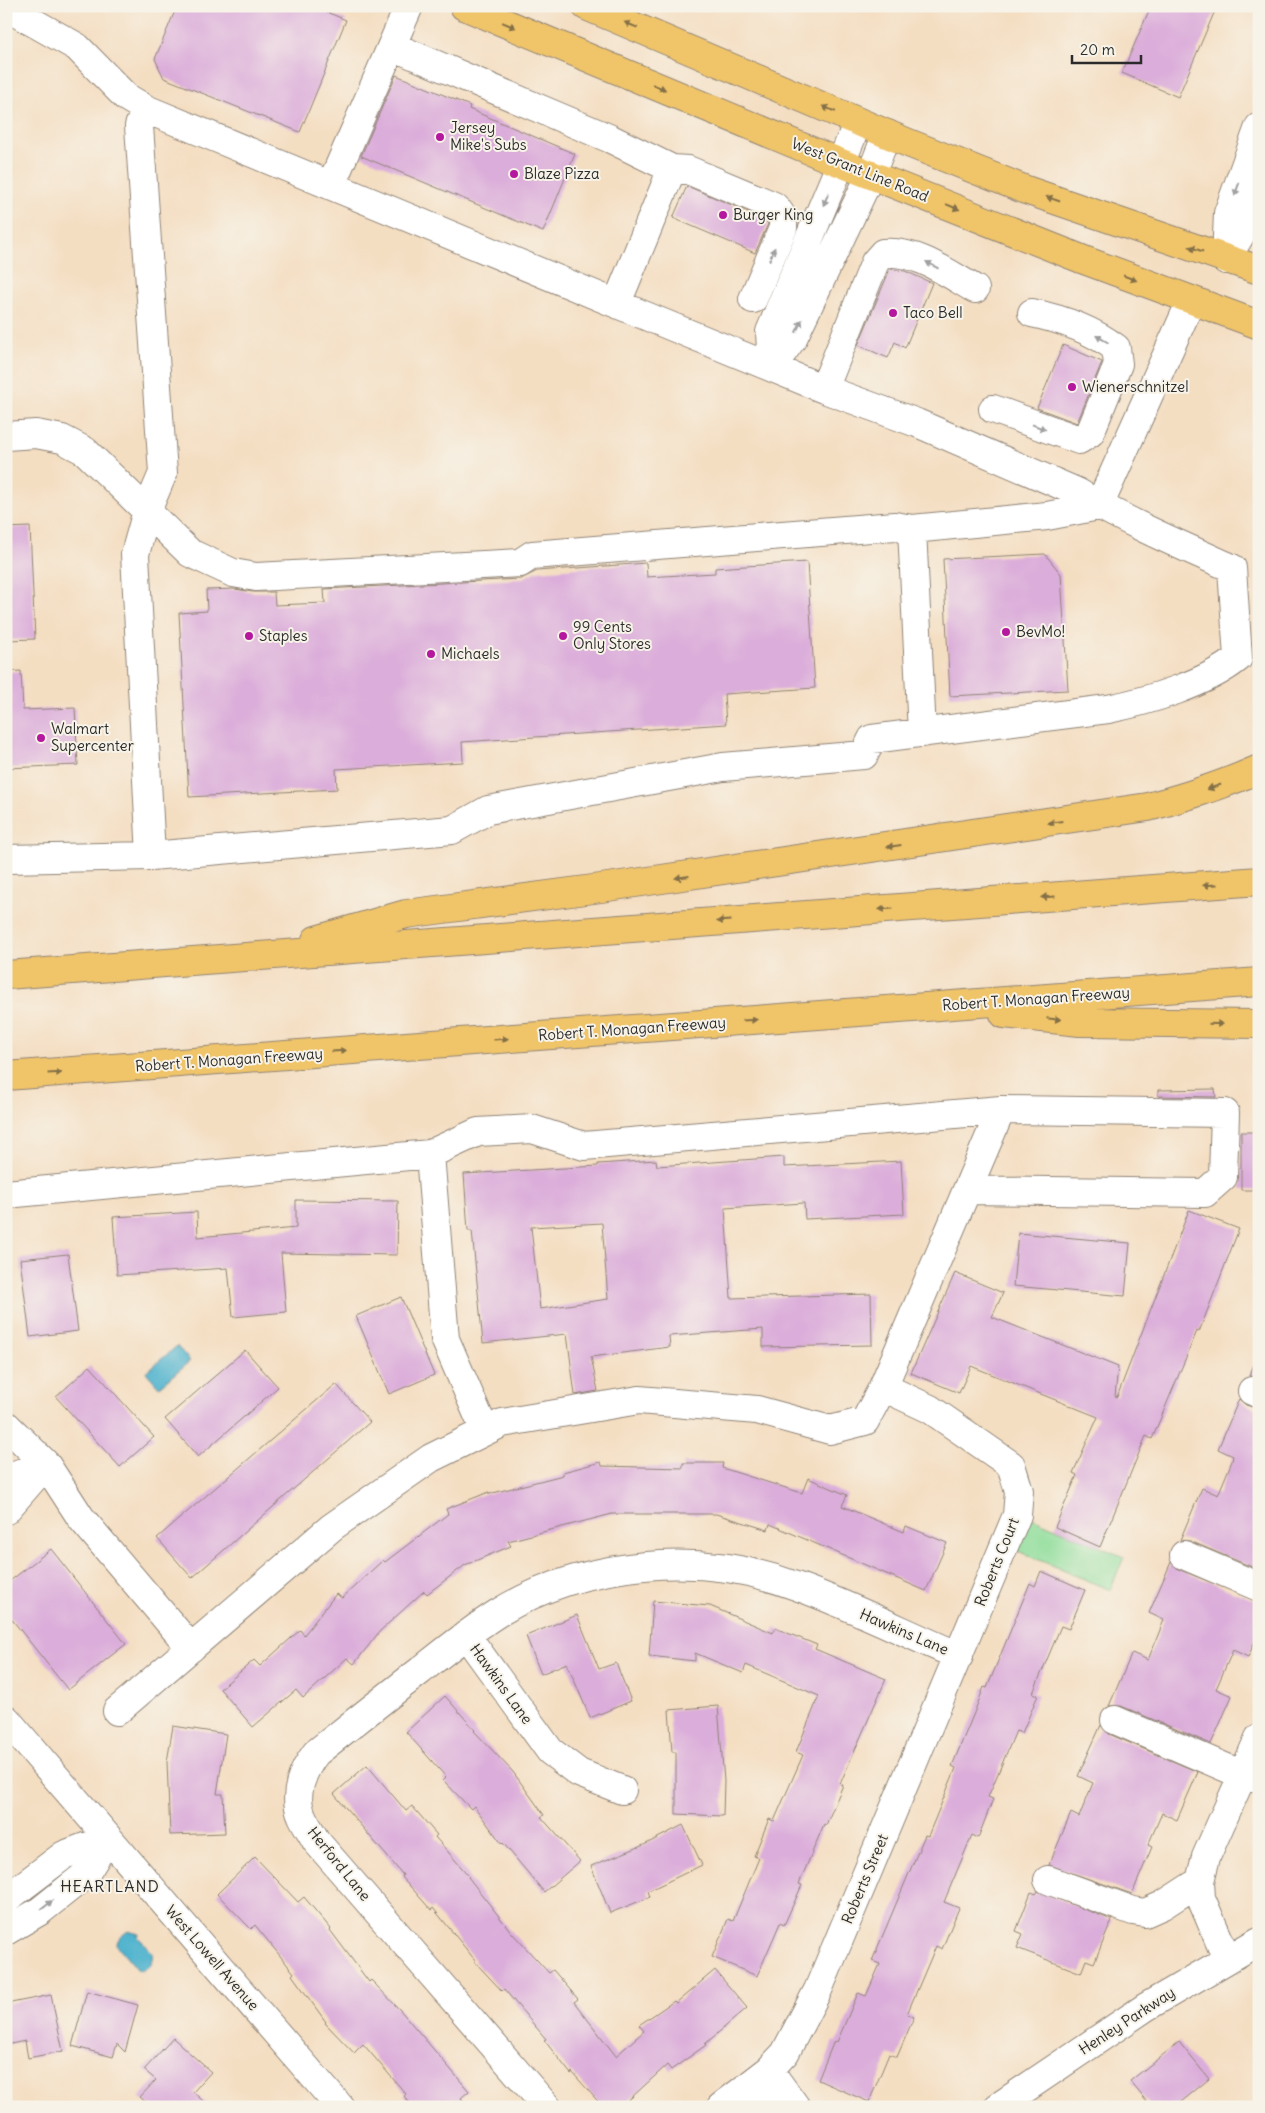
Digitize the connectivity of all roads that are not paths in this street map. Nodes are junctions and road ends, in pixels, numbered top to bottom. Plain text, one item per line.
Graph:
1 (409, 6) edge
2 (464, 6) edge
3 (586, 6) edge
4 (6, 7) edge
5 (392, 46) junction
6 (146, 109) junction
7 (858, 122) junction
8 (1259, 126) edge
9 (888, 134) junction
10 (841, 163) junction
11 (672, 169) junction
12 (871, 174) junction
13 (331, 186) junction
14 (1259, 194) edge
15 (1226, 260) junction
16 (1259, 270) edge
17 (975, 289) dead end
18 (753, 299) dead end
19 (1191, 301) junction
20 (616, 304) junction
21 (1032, 313) dead end
22 (1259, 325) edge
23 (772, 367) junction
24 (824, 388) junction
25 (993, 409) dead end
26 (6, 436) edge
27 (1100, 506) junction
28 (147, 511) junction
29 (912, 529) junction
30 (922, 733) junction
31 (1259, 769) edge
32 (151, 856) junction
33 (6, 859) edge
34 (1259, 881) edge
35 (260, 956) junction
36 (6, 975) edge
37 (1259, 982) edge
38 (936, 1006) junction
39 (1259, 1024) edge
40 (6, 1076) edge
41 (1001, 1110) junction
42 (430, 1154) junction
43 (968, 1190) junction
44 (6, 1194) edge
45 (883, 1386) junction
46 (6, 1425) edge
47 (485, 1431) junction
48 (46, 1464) junction
49 (6, 1478) edge
50 (6, 1510) edge
51 (1184, 1555) dead end
52 (1259, 1587) edge
53 (466, 1635) junction
54 (190, 1648) junction
55 (959, 1656) junction
56 (118, 1711) dead end
57 (6, 1719) edge
58 (1115, 1720) dead end
59 (1259, 1738) edge
60 (1251, 1777) edge
61 (622, 1790) dead end
62 (108, 1838) junction
63 (1048, 1880) dead end
64 (1200, 1880) junction
65 (6, 1899) edge
66 (6, 1931) edge
67 (1259, 1941) edge
68 (1227, 1959) junction
69 (769, 2070) junction
70 (755, 2097) edge
71 (340, 2107) edge
72 (547, 2107) edge
73 (721, 2107) edge
74 (796, 2107) edge
75 (998, 2107) edge

1 - 5 street
2 -> 10 main road, West Grant Line Road
7 -> 3 main road
4 - 6 street
5 - 11 street
5 - 13 street
6 - 13 street
6 - 28 street
7 - 9 main road
7 - 10 street
8 -> 15 street
9 - 12 street
15 -> 9 main road
10 - 12 main road, West Grant Line Road
10 -> 23 street
18 -> 11 street
11 - 20 street
12 -> 19 main road, West Grant Line Road
23 -> 12 street
13 - 20 street
14 - 15 street
15 - 16 main road
17 -> 24 street
19 - 22 main road, West Grant Line Road
19 - 27 street
20 - 23 street
25 -> 21 street
23 - 24 street
24 - 27 street
26 - 28 street
27 - 29 street
27 - 30 street
28 - 29 street
28 - 32 street
29 - 30 street
30 - 32 street
31 -> 35 main road
32 - 33 street
34 -> 35 main road
35 - 36 main road
37 - 38 main road, Robert T. Monagan Freeway
38 -> 39 main road
40 -> 38 main road, Robert T. Monagan Freeway
41 - 42 street
41 - 43 street
41 - 43 street
42 - 44 street
42 - 47 street
43 - 45 street
45 - 47 street
45 - 55 street, Roberts Court
46 - 48 street
47 - 54 street
48 - 49 street
48 - 50 street
48 - 54 street
51 - 52 street
53 - 55 street, Hawkins Lane
53 - 61 street, Hawkins Lane
53 - 72 street, Herford Lane
54 - 56 street
55 - 69 street, Roberts Street
57 - 62 street, West Lowell Avenue
58 - 60 street
59 - 60 street
60 - 64 street
62 - 65 street
66 -> 62 street
62 - 71 street, West Lowell Avenue
63 - 64 street
64 - 68 street
67 - 68 street, Henley Parkway
68 - 75 street, Henley Parkway
69 - 70 street, Roberts Street
69 - 74 street
70 - 73 street

